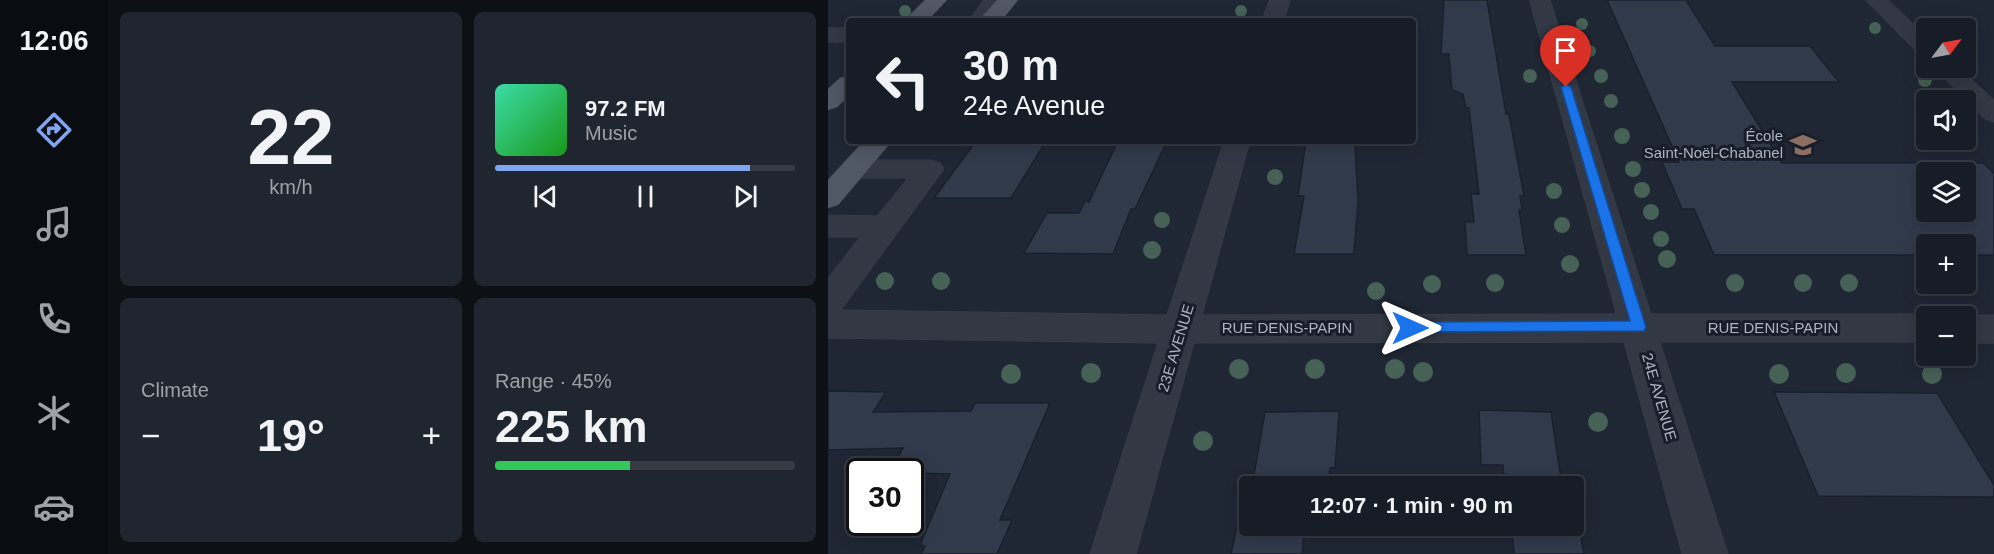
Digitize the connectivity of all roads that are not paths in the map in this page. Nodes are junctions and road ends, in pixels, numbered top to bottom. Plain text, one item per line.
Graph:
1 (937, 0) edge
2 (946, 0) edge
3 (994, 0) edge
4 (1008, 0) edge
5 (1280, 0) edge
6 (1540, 0) edge
7 (1876, 0) edge
8 (920, 18) edge
9 (921, 18) edge
10 (982, 18) edge
11 (991, 18) edge
12 (1274, 18) edge
13 (1916, 38) edge
14 (1956, 78) edge
15 (1994, 114) edge
16 (876, 144) edge
17 (1236, 144) edge
18 (854, 169) junction
19 (828, 198) edge
20 (828, 226) edge
21 (886, 227) junction
22 (828, 302) edge
23 (828, 324) edge
24 (1639, 327) junction
25 (1916, 328) edge
26 (1976, 328) edge
27 (1181, 329) junction
28 (1994, 329) edge
29 (1113, 554) edge
30 (1705, 554) edge

1 - 8 main road
2 - 9 street
3 - 10 street
4 - 11 main road
5 - 12 street
6 - 24 street, 24E AVENUE
7 - 13 street
14 - 15 street
16 - 18 main road
17 - 27 street, 23E AVENUE
18 - 19 main road
18 - 21 street
20 - 21 street
21 - 22 street
23 - 27 street, RUE DENIS-PAPIN
24 - 25 street, RUE DENIS-PAPIN
24 - 27 street, RUE DENIS-PAPIN
24 - 30 street, 24E AVENUE
26 - 28 street
27 - 29 street, 23E AVENUE

